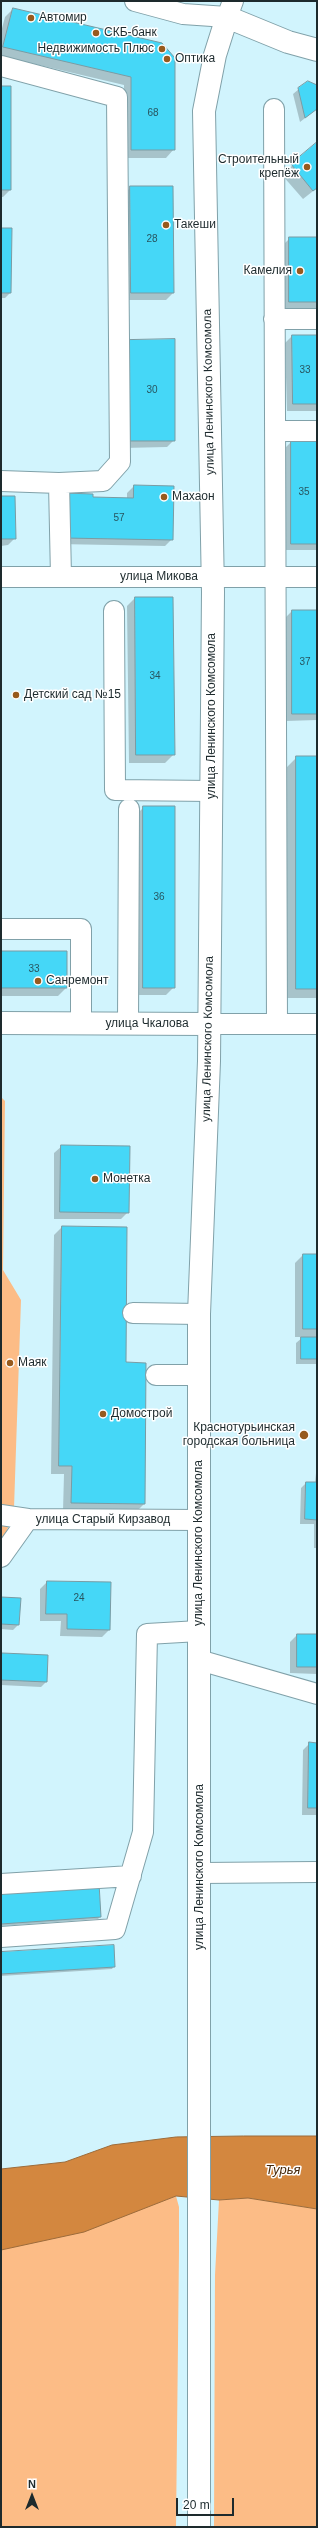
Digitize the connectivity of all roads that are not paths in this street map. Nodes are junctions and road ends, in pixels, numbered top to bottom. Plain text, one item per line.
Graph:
1 (135, 1) edge
2 (210, 1) edge
3 (230, 9) edge
4 (317, 50) edge
5 (1, 66) edge
6 (274, 109) dead end
7 (274, 319) junction
8 (317, 319) edge
9 (275, 431) junction
10 (317, 431) edge
11 (1, 481) edge
12 (59, 482) junction
13 (1, 577) edge
14 (61, 577) junction
15 (212, 577) junction
16 (317, 577) edge
17 (275, 578) junction
18 (114, 612) dead end
19 (212, 791) junction
20 (129, 809) dead end
21 (1, 929) edge
22 (1, 1023) edge
23 (81, 1023) junction
24 (128, 1023) junction
25 (209, 1024) junction
26 (277, 1024) junction
27 (317, 1024) edge
28 (133, 1313) dead end
29 (199, 1314) junction
30 (156, 1375) dead end
31 (199, 1375) junction
32 (1, 1515) edge
33 (28, 1519) junction
34 (200, 1520) junction
35 (1, 1557) edge
36 (199, 1631) junction
37 (199, 1660) junction
38 (317, 1694) edge
39 (317, 1872) edge
40 (201, 1873) junction
41 (131, 1876) junction
42 (1, 1884) edge
43 (1, 1937) edge
44 (199, 2527) edge

1 - 3 street
2 - 3 street
3 - 4 main road
3 - 15 main road, улица Ленинского Комсомола
5 - 12 street
6 - 7 street
7 - 8 street
7 - 9 street
9 - 10 street
9 - 17 street
11 - 12 street
12 - 14 street
13 - 14 street, улица Микова
14 - 15 street, улица Микова
15 - 17 street, улица Микова
15 - 19 main road, улица Ленинского Комсомола
16 - 17 street, улица Микова
17 - 26 street
18 - 19 street
19 - 25 main road, улица Ленинского Комсомола
20 - 24 street
21 - 23 street
22 - 23 main road, улица Чкалова
23 - 24 main road, улица Чкалова
24 - 25 main road, улица Чкалова
25 - 26 street, улица Чкалова
25 - 29 main road, улица Ленинского Комсомола
26 - 27 street, улица Чкалова
28 - 29 street
29 - 31 main road, улица Ленинского Комсомола
30 - 31 street
31 - 34 main road, улица Ленинского Комсомола
32 - 33 street
33 - 34 street, улица Старый Кирзавод
33 - 35 street, улица Старый Кирзавод
34 - 36 main road, улица Ленинского Комсомола
36 - 37 main road, улица Ленинского Комсомола
36 - 41 street
37 - 38 street
37 - 40 main road, улица Ленинского Комсомола
39 - 40 street
40 - 44 main road, улица Ленинского Комсомола
41 - 42 street
41 - 43 street

